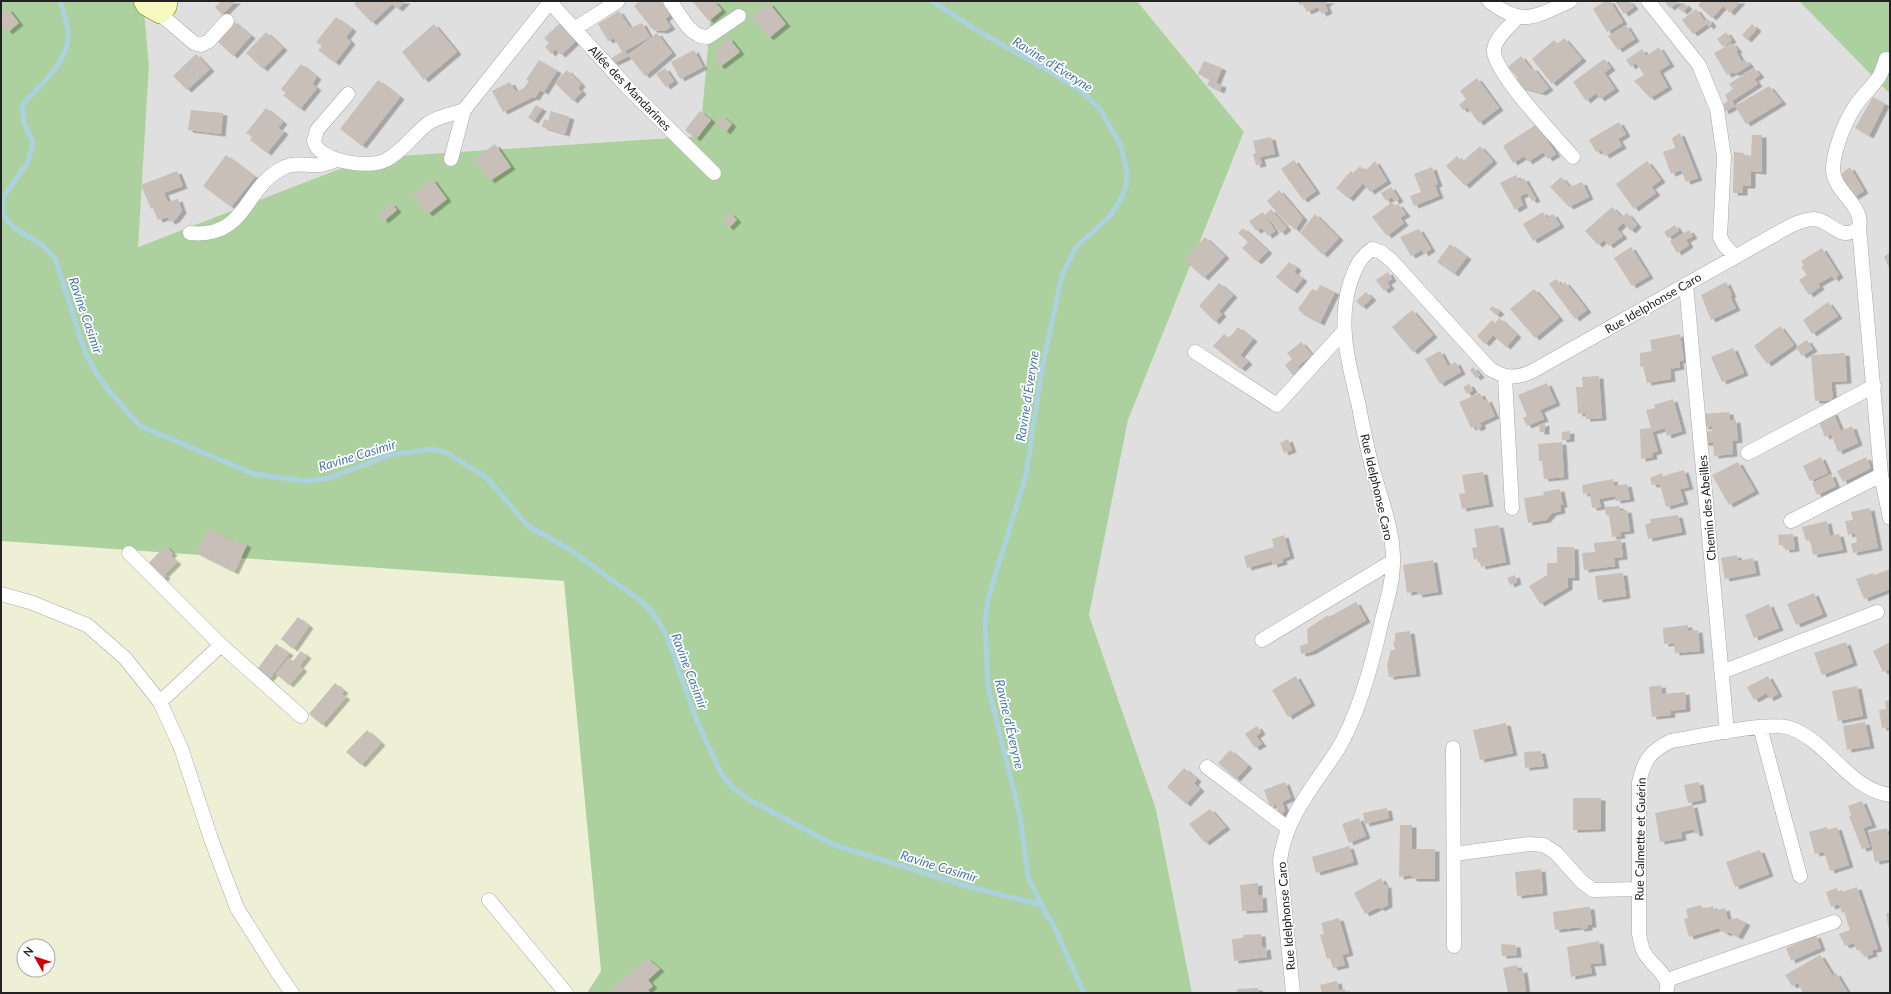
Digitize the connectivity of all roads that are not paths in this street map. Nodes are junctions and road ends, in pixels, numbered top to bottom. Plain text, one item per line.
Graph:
1 (143, 1) edge
2 (618, 1) edge
3 (670, 1) edge
4 (1489, 1) edge
5 (1570, 1) edge
6 (1648, 1) edge
7 (549, 2) edge
8 (164, 8) edge
9 (739, 16) dead end
10 (1517, 18) junction
11 (227, 21) dead end
12 (574, 29) junction
13 (1890, 60) edge
14 (348, 94) dead end
15 (464, 110) junction
16 (1573, 157) dead end
17 (451, 159) dead end
18 (336, 160) junction
19 (714, 173) dead end
20 (1859, 228) junction
21 (190, 233) dead end
22 (1736, 256) junction
23 (1686, 284) junction
24 (1344, 331) junction
25 (1195, 352) dead end
26 (1505, 377) junction
27 (1874, 386) junction
28 (1884, 435) edge
29 (1748, 453) dead end
30 (1881, 475) junction
31 (1512, 508) dead end
32 (1890, 518) edge
33 (1791, 521) dead end
34 (129, 553) dead end
35 (1393, 561) junction
36 (1, 594) edge
37 (1877, 612) dead end
38 (1262, 640) dead end
39 (221, 645) junction
40 (1722, 672) junction
41 (160, 702) junction
42 (301, 716) dead end
43 (1760, 727) junction
44 (1727, 732) junction
45 (1453, 748) dead end
46 (1207, 767) dead end
47 (1890, 795) edge
48 (1288, 828) junction
49 (1454, 854) junction
50 (1800, 876) dead end
51 (1639, 890) junction
52 (489, 900) dead end
53 (1834, 922) dead end
54 (1454, 946) dead end
55 (1667, 986) edge
56 (292, 993) edge
57 (566, 993) edge
58 (1292, 993) edge

1 - 8 main road
2 - 12 street
3 - 9 street
4 - 10 street
5 - 10 street
6 - 22 street
7 - 12 street, Allée des Mandarines
7 - 15 street
8 - 11 street
10 - 16 street
12 - 19 street, Allée des Mandarines
13 - 20 street
14 - 18 street
15 - 17 street
15 - 18 street
18 - 21 street
20 - 22 street, Rue Idelphonse Caro
20 - 27 street
22 - 23 street, Rue Idelphonse Caro
23 - 26 street, Rue Idelphonse Caro
23 - 40 street, Chemin des Abeilles
24 - 25 street
24 - 26 street, Rue Idelphonse Caro
24 - 35 street, Rue Idelphonse Caro
26 - 31 street
27 - 28 street
27 - 29 street
28 - 30 street
30 - 32 street
30 - 33 street
34 - 39 street
35 - 38 street
35 - 48 street, Rue Idelphonse Caro
36 - 41 street
37 - 40 street
39 - 41 street
39 - 42 street
40 - 44 street, Chemin des Abeilles
41 - 56 street
43 - 44 street, Rue Calmette et Guérin
43 - 47 street, Rue Calmette et Guérin
43 - 50 street
44 - 51 street, Rue Calmette et Guérin
45 - 49 street
46 - 48 street
48 - 58 street, Rue Idelphonse Caro
49 - 51 street
49 - 54 street
51 - 55 street, Rue Calmette et Guérin
52 - 57 street
53 - 55 street

